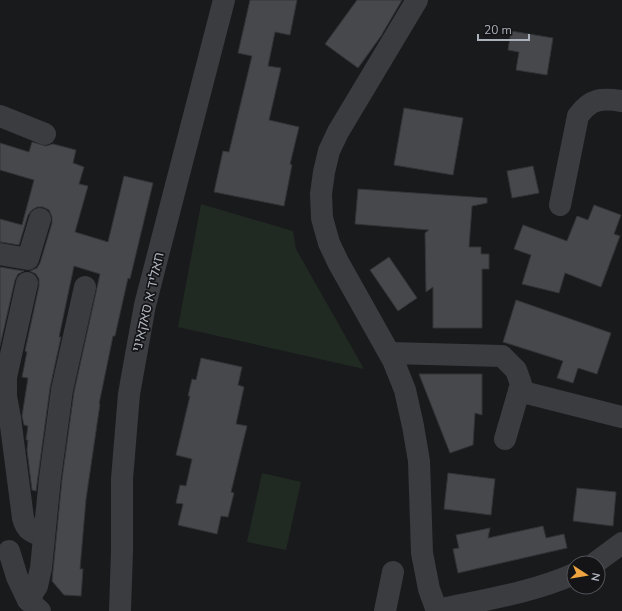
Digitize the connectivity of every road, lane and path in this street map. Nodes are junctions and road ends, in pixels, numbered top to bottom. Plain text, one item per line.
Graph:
1 (224, 0) edge
2 (417, 0) edge
3 (622, 101) edge
4 (0, 116) edge
5 (46, 134) dead end
6 (560, 205) dead end
7 (40, 219) dead end
8 (0, 254) edge
9 (27, 283) dead end
10 (85, 287) dead end
11 (390, 353) junction
12 (518, 392) junction
13 (622, 417) edge
14 (505, 439) dead end
15 (44, 536) junction
16 (622, 543) edge
17 (9, 551) dead end
18 (606, 555) edge
19 (393, 572) dead end
20 (566, 578) edge
21 (34, 606) edge
22 (120, 611) edge
23 (385, 611) edge
24 (437, 611) edge

1 - 22 street, חאליד א סאקאיני
2 - 11 street
3 - 6 street
4 - 5 street
7 - 8 street
9 - 15 street
10 - 15 street
11 - 12 street
11 - 24 street
12 - 13 street
12 - 14 street
15 - 21 street
16 - 18 street
17 - 21 street
19 - 23 street
20 - 24 street

